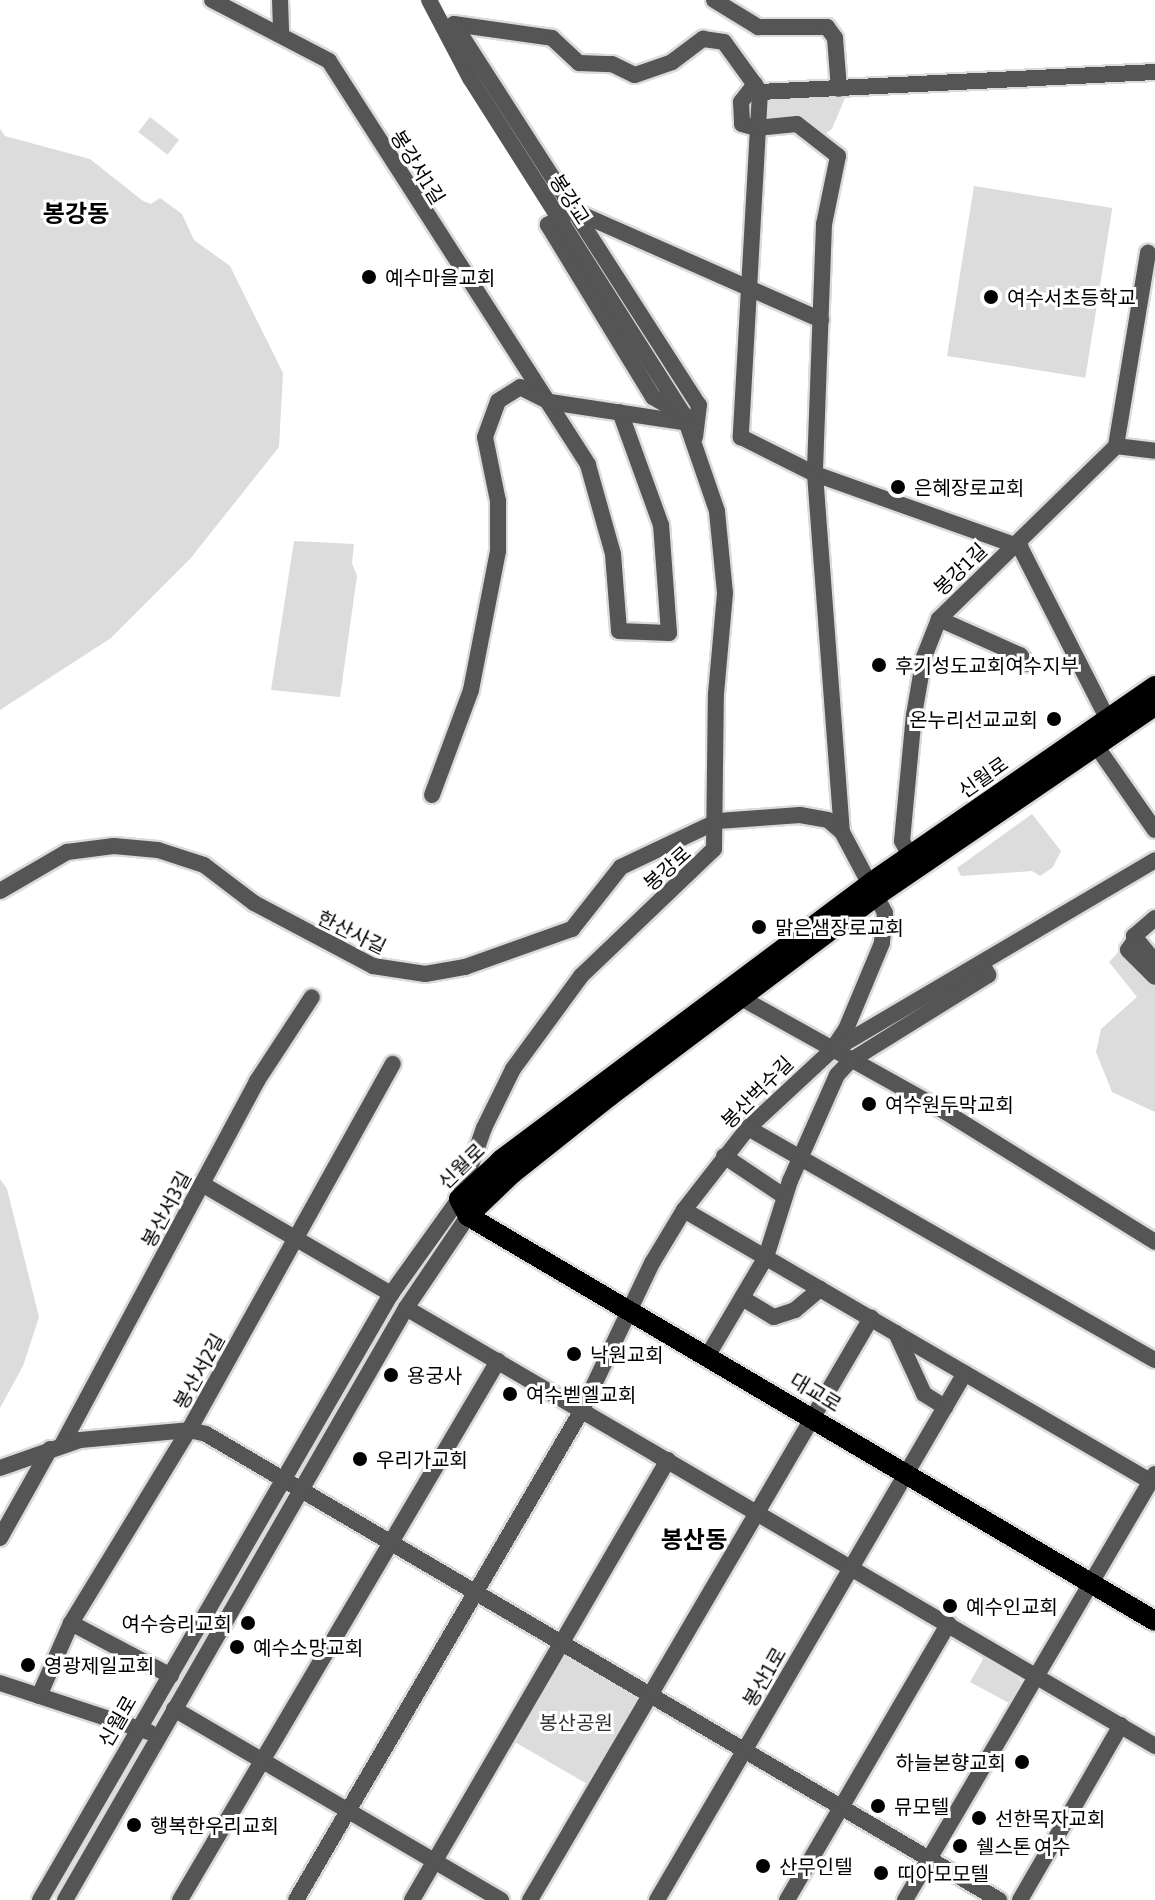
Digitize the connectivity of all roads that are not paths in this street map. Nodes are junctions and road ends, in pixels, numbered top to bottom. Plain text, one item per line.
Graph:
1 (212, 0) edge
2 (280, 0) edge
3 (429, 0) edge
4 (714, 0) edge
5 (281, 35) junction
6 (1155, 72) edge
7 (757, 88) junction
8 (839, 89) junction
9 (756, 128) junction
10 (572, 210) junction
11 (1153, 251) edge
12 (747, 287) junction
13 (821, 320) junction
14 (550, 402) junction
15 (620, 412) junction
16 (689, 425) junction
17 (1116, 446) junction
18 (1155, 451) edge
19 (815, 474) junction
20 (1015, 545) junction
21 (939, 619) junction
22 (1027, 664) dead end
23 (1155, 686) edge
24 (1155, 706) edge
25 (1107, 718) junction
26 (1097, 747) junction
27 (432, 795) dead end
28 (718, 821) junction
29 (1155, 830) edge
30 (842, 832) junction
31 (910, 856) junction
32 (1155, 860) edge
33 (875, 888) junction
34 (0, 891) edge
35 (1155, 918) edge
36 (1136, 941) junction
37 (1155, 962) edge
38 (982, 963) junction
39 (1155, 977) edge
40 (312, 997) dead end
41 (741, 998) junction
42 (832, 1050) junction
43 (850, 1061) junction
44 (393, 1064) dead end
45 (748, 1128) junction
46 (724, 1156) junction
47 (803, 1159) junction
48 (202, 1184) junction
49 (785, 1197) junction
50 (464, 1208) junction
51 (684, 1210) junction
52 (294, 1237) junction
53 (1155, 1242) edge
54 (766, 1257) junction
55 (820, 1289) junction
56 (391, 1294) junction
57 (742, 1298) junction
58 (406, 1308) junction
59 (630, 1312) junction
60 (871, 1318) junction
61 (896, 1333) junction
62 (708, 1355) junction
63 (1155, 1360) edge
64 (498, 1361) junction
65 (965, 1373) junction
66 (945, 1407) junction
67 (582, 1410) junction
68 (813, 1418) junction
69 (189, 1430) junction
70 (57, 1446) junction
71 (668, 1460) junction
72 (0, 1468) edge
73 (906, 1473) junction
74 (285, 1476) junction
75 (1153, 1477) edge
76 (298, 1492) junction
77 (757, 1512) junction
78 (0, 1538) edge
79 (389, 1544) junction
80 (851, 1567) junction
81 (1090, 1583) junction
82 (475, 1594) junction
83 (1155, 1621) edge
84 (71, 1623) junction
85 (948, 1624) junction
86 (561, 1645) junction
87 (171, 1676) junction
88 (1036, 1676) junction
89 (0, 1683) edge
90 (39, 1696) junction
91 (650, 1696) junction
92 (174, 1709) junction
93 (1121, 1725) junction
94 (141, 1728) junction
95 (157, 1737) junction
96 (1155, 1746) edge
97 (744, 1751) junction
98 (262, 1760) junction
99 (841, 1808) junction
100 (348, 1811) junction
101 (929, 1859) junction
102 (435, 1861) junction
103 (40, 1900) edge
104 (65, 1900) edge
105 (180, 1900) edge
106 (296, 1900) edge
107 (412, 1900) edge
108 (501, 1900) edge
109 (530, 1900) edge
110 (657, 1900) edge
111 (787, 1900) edge
112 (905, 1900) edge
113 (999, 1900) edge
114 (1020, 1900) edge

1 - 5 street, 봉강서1길
2 - 5 street
3 - 16 street, 봉강교, bridge
4 - 8 street
5 - 14 street, 봉강서1길
6 - 8 street
7 - 8 street
7 - 9 street
7 - 10 street
9 - 12 street
9 - 13 street
10 - 12 street
10 - 16 street
10 - 16 street
11 - 17 street
12 - 13 street
12 - 19 street
13 - 19 street
14 - 15 street
14 - 15 street, 봉강서1길
14 - 27 street
15 - 16 street
16 - 28 street, 봉강로
17 - 18 street
17 - 20 street, 봉강1길
19 - 20 street
19 - 30 street
20 - 21 street, 봉강1길
20 - 25 street
21 - 22 street
21 - 31 street, 봉강1길
23 - 25 main road, 신월로
24 - 26 main road, 신월로
25 - 31 main road, 신월로
26 - 29 street
26 - 33 main road, 신월로
28 - 30 street
28 - 34 street, 한산사길
28 - 50 street, 봉강로
30 - 33 street
31 - 33 main road, 신월로
32 - 38 street
33 - 41 main road, 신월로
33 - 42 street, 봉산벅수길
33 - 50 main road, 신월로
35 - 36 street
36 - 37 street
36 - 39 street
38 - 42 street
38 - 43 street
40 - 48 street, 봉산서3길
41 - 42 street
41 - 50 main road, 신월로
42 - 43 street
42 - 45 street, 봉산벅수길
43 - 47 street
43 - 53 street
44 - 52 street, 봉산서2길
45 - 46 street, 봉산벅수길
45 - 47 street
46 - 49 street
46 - 51 street, 봉산벅수길
47 - 49 street
47 - 63 street
48 - 52 street
48 - 70 street, 봉산서3길
49 - 54 street
50 - 56 street, 신월로
50 - 58 street, 신월로
50 - 59 main road, 대교로
51 - 54 street
51 - 59 street, 봉산벅수길
52 - 56 street
52 - 69 street, 봉산서2길
54 - 55 street
54 - 57 street
55 - 57 street
55 - 60 street
56 - 74 street, 신월로
57 - 62 street
58 - 64 street
58 - 76 street, 신월로
59 - 62 main road, 대교로
59 - 67 street, 봉산벅수길
60 - 61 street
60 - 68 street
61 - 65 street
61 - 66 street
62 - 68 main road, 대교로
64 - 67 street
64 - 79 street
65 - 66 street, 봉산1로
65 - 75 street
66 - 73 street, 봉산1로
67 - 71 street
67 - 82 street, 봉산벅수길
68 - 73 main road, 대교로
68 - 77 street
69 - 70 street
69 - 74 street
69 - 84 street, 봉산서2길
70 - 72 street
70 - 78 street, 봉산서3길
71 - 77 street
71 - 86 street
73 - 80 street, 봉산1로
73 - 81 main road, 대교로
74 - 76 street
74 - 87 street, 신월로
75 - 81 street
76 - 79 street
76 - 92 street, 신월로
77 - 80 street
77 - 91 street
79 - 82 street
79 - 98 street
80 - 85 street
80 - 97 street, 봉산1로
81 - 83 main road, 대교로
81 - 88 street
82 - 86 street
82 - 100 street, 봉산벅수길
84 - 87 street
84 - 90 street, 봉산서2길
85 - 88 street
85 - 99 street
86 - 91 street
86 - 102 street
87 - 94 street, 신월로
88 - 93 street
88 - 101 street
89 - 90 street
90 - 94 street
91 - 97 street
91 - 109 street
92 - 95 street, 신월로
92 - 98 street
93 - 96 street
93 - 114 street
94 - 95 street
94 - 103 street, 신월로
95 - 104 street, 신월로
97 - 99 street
97 - 110 street, 봉산1로
98 - 100 street
98 - 105 street
99 - 101 street
99 - 111 street
100 - 102 street
100 - 106 street, 봉산벅수길
101 - 112 street
101 - 113 street
102 - 107 street
102 - 108 street

